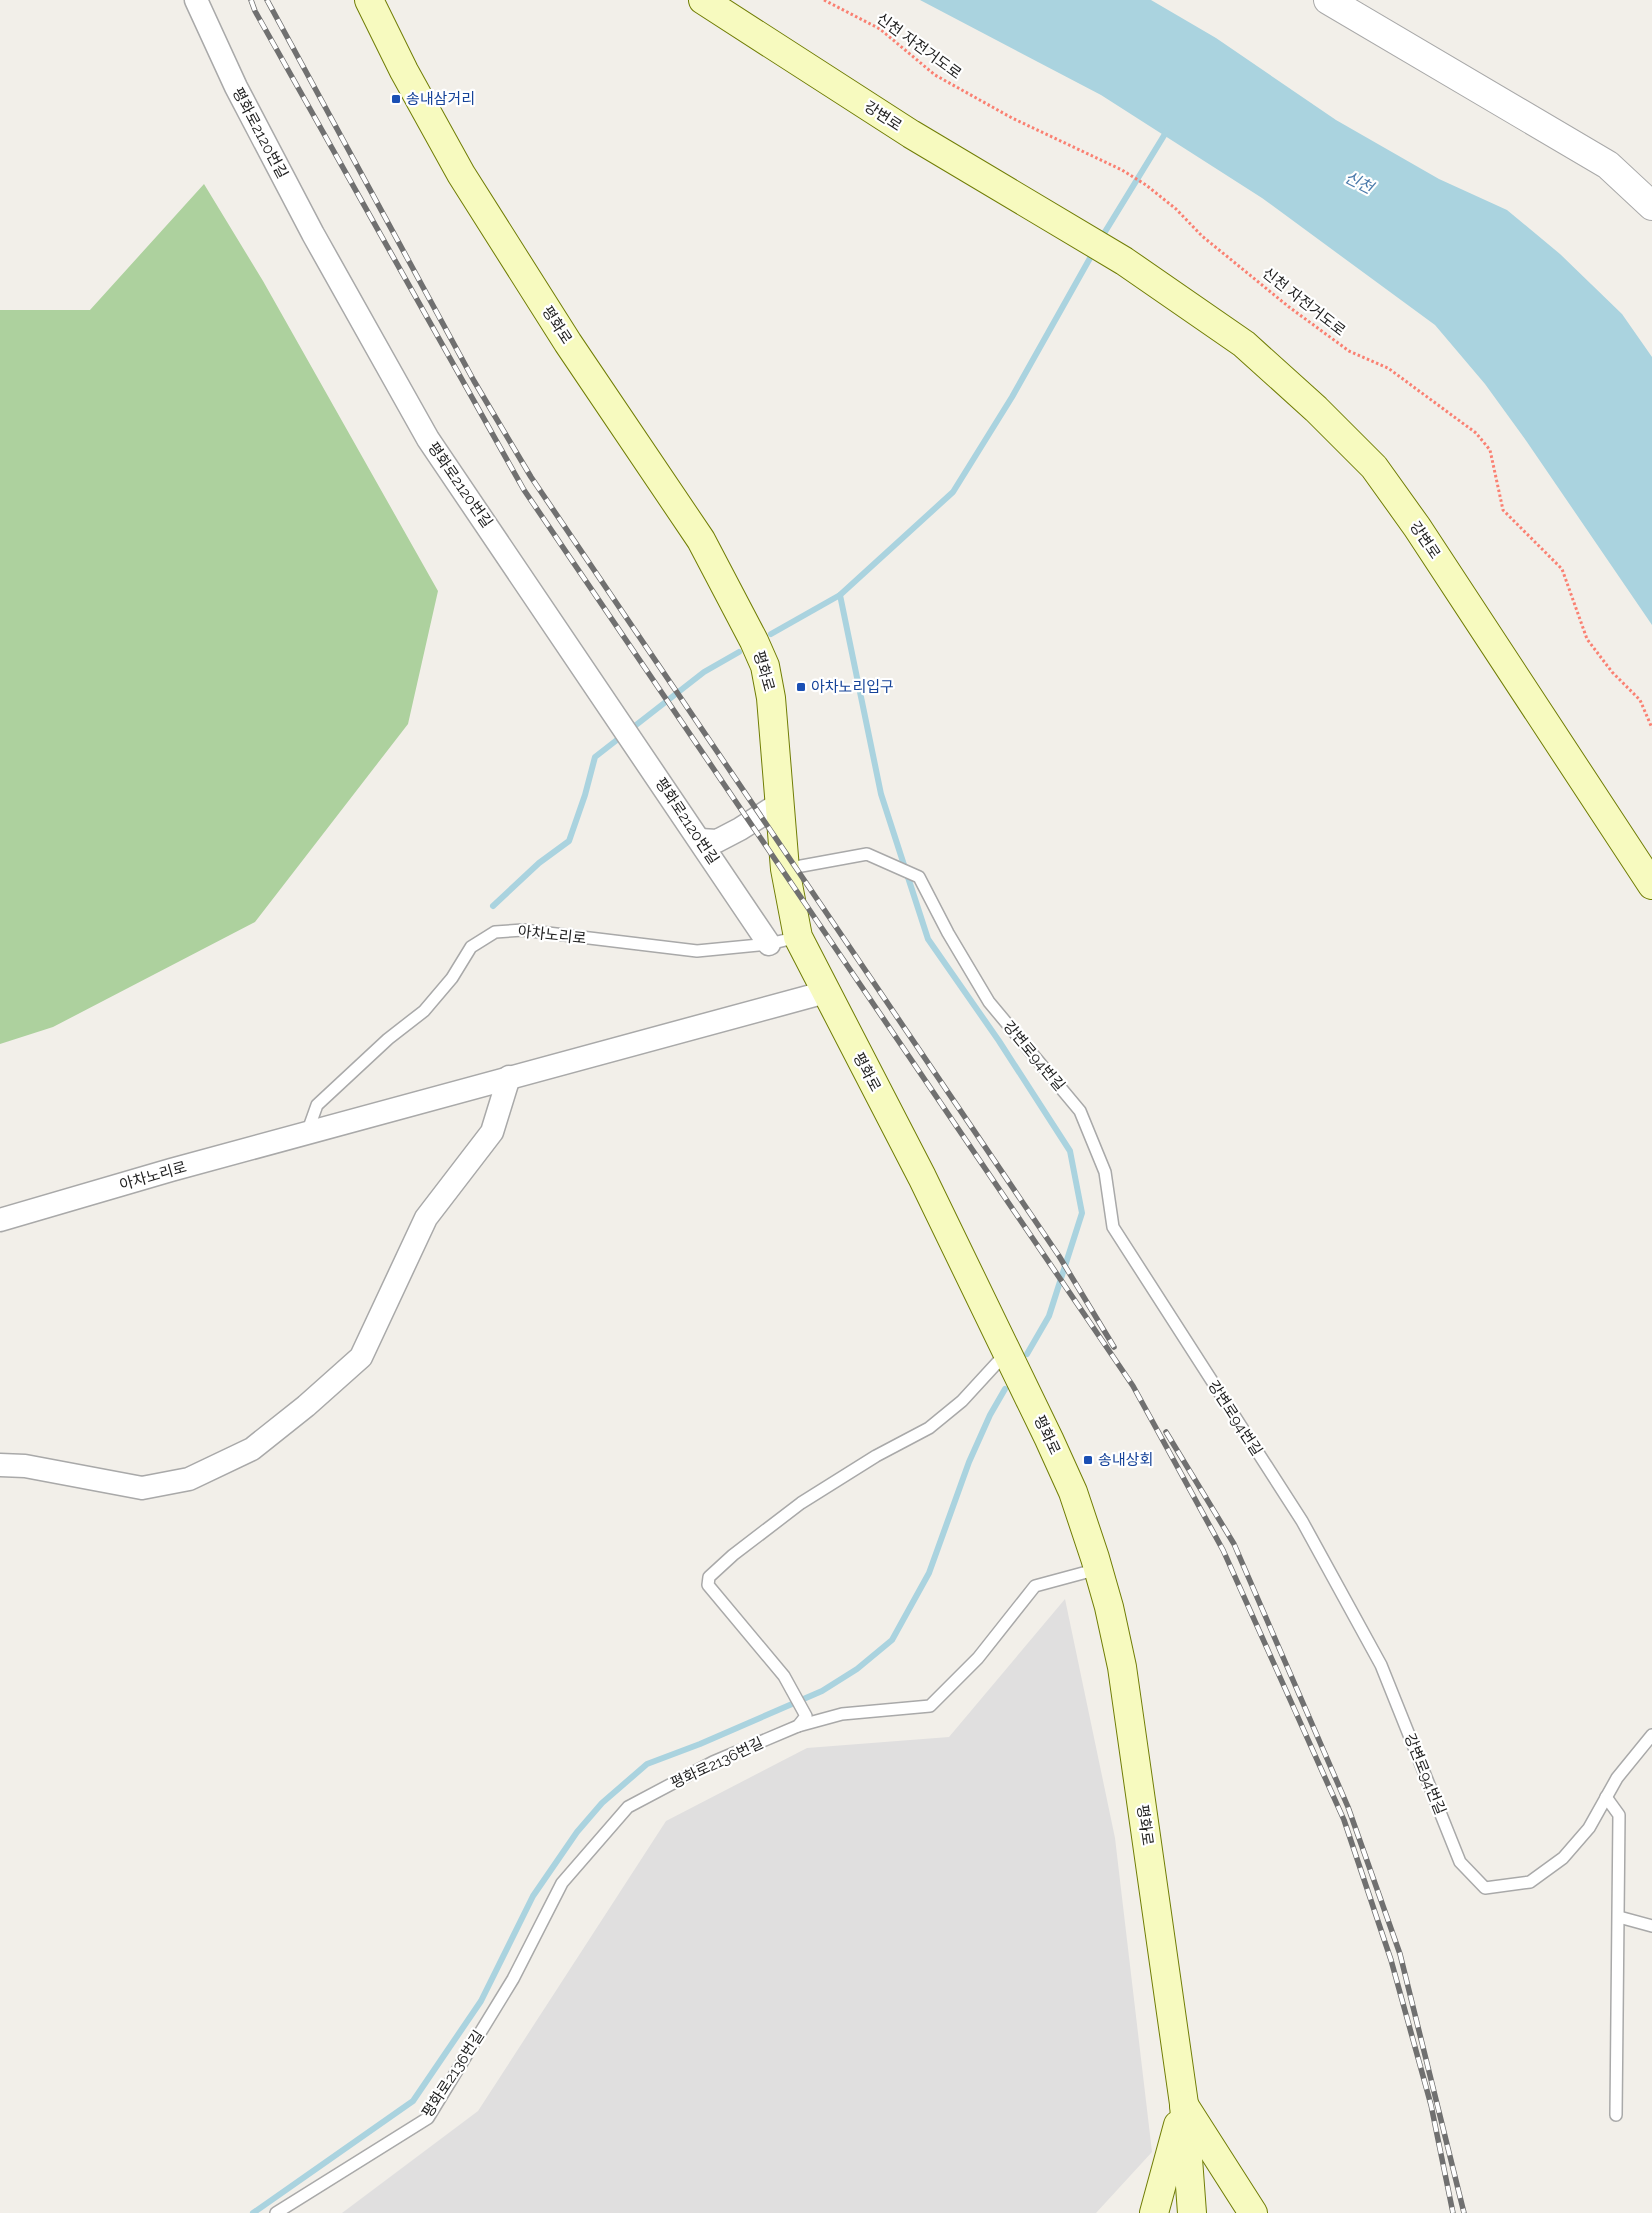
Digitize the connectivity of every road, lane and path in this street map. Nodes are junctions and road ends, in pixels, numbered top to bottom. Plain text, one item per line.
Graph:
1 (196, 0) edge
2 (369, 0) edge
3 (391, 0) edge
4 (703, 0) edge
5 (824, 0) edge
6 (1328, 0) edge
7 (404, 71) junction
8 (1652, 206) edge
9 (1652, 728) edge
10 (779, 804) junction
11 (700, 840) junction
12 (785, 869) junction
13 (1652, 885) edge
14 (798, 937) junction
15 (769, 944) junction
16 (826, 992) junction
17 (508, 1077) junction
18 (307, 1133) junction
19 (0, 1220) edge
20 (1007, 1352) junction
21 (0, 1465) edge
22 (1098, 1569) junction
23 (798, 1726) junction
24 (1652, 1735) edge
25 (1606, 1797) junction
26 (1619, 1917) junction
27 (1652, 1926) edge
28 (1184, 2104) junction
29 (1616, 2116) dead end
30 (276, 2213) edge
31 (1154, 2213) edge
32 (1192, 2213) edge
33 (1253, 2213) edge

1 - 11 street, 평화로2120번길
2 - 7 main road, 평화로
3 - 7 main road
4 - 13 main road, 강변로
5 - 9 path, 신천 자전거도로
6 - 8 street
7 - 10 main road, 평화로
10 - 11 street
10 - 12 main road, 평화로
11 - 15 street, 평화로2120번길
12 - 14 main road, 평화로
12 - 25 lane, 강변로94번길
14 - 15 lane, 아차노리로
14 - 16 main road, 평화로
15 - 18 lane, 아차노리로
16 - 17 street, 아차노리로
16 - 20 main road, 평화로
17 - 18 street, 아차노리로
17 - 21 street
18 - 19 street, 아차노리로
20 - 22 main road, 평화로
20 - 23 lane
22 - 23 lane, 평화로2136번길
22 - 28 main road, 평화로
23 - 30 lane, 평화로2136번길
24 - 25 lane, 강변로94번길
25 - 26 lane
26 - 27 lane
26 - 29 lane
28 - 31 main road
28 - 32 main road, 평화로
28 - 33 main road

